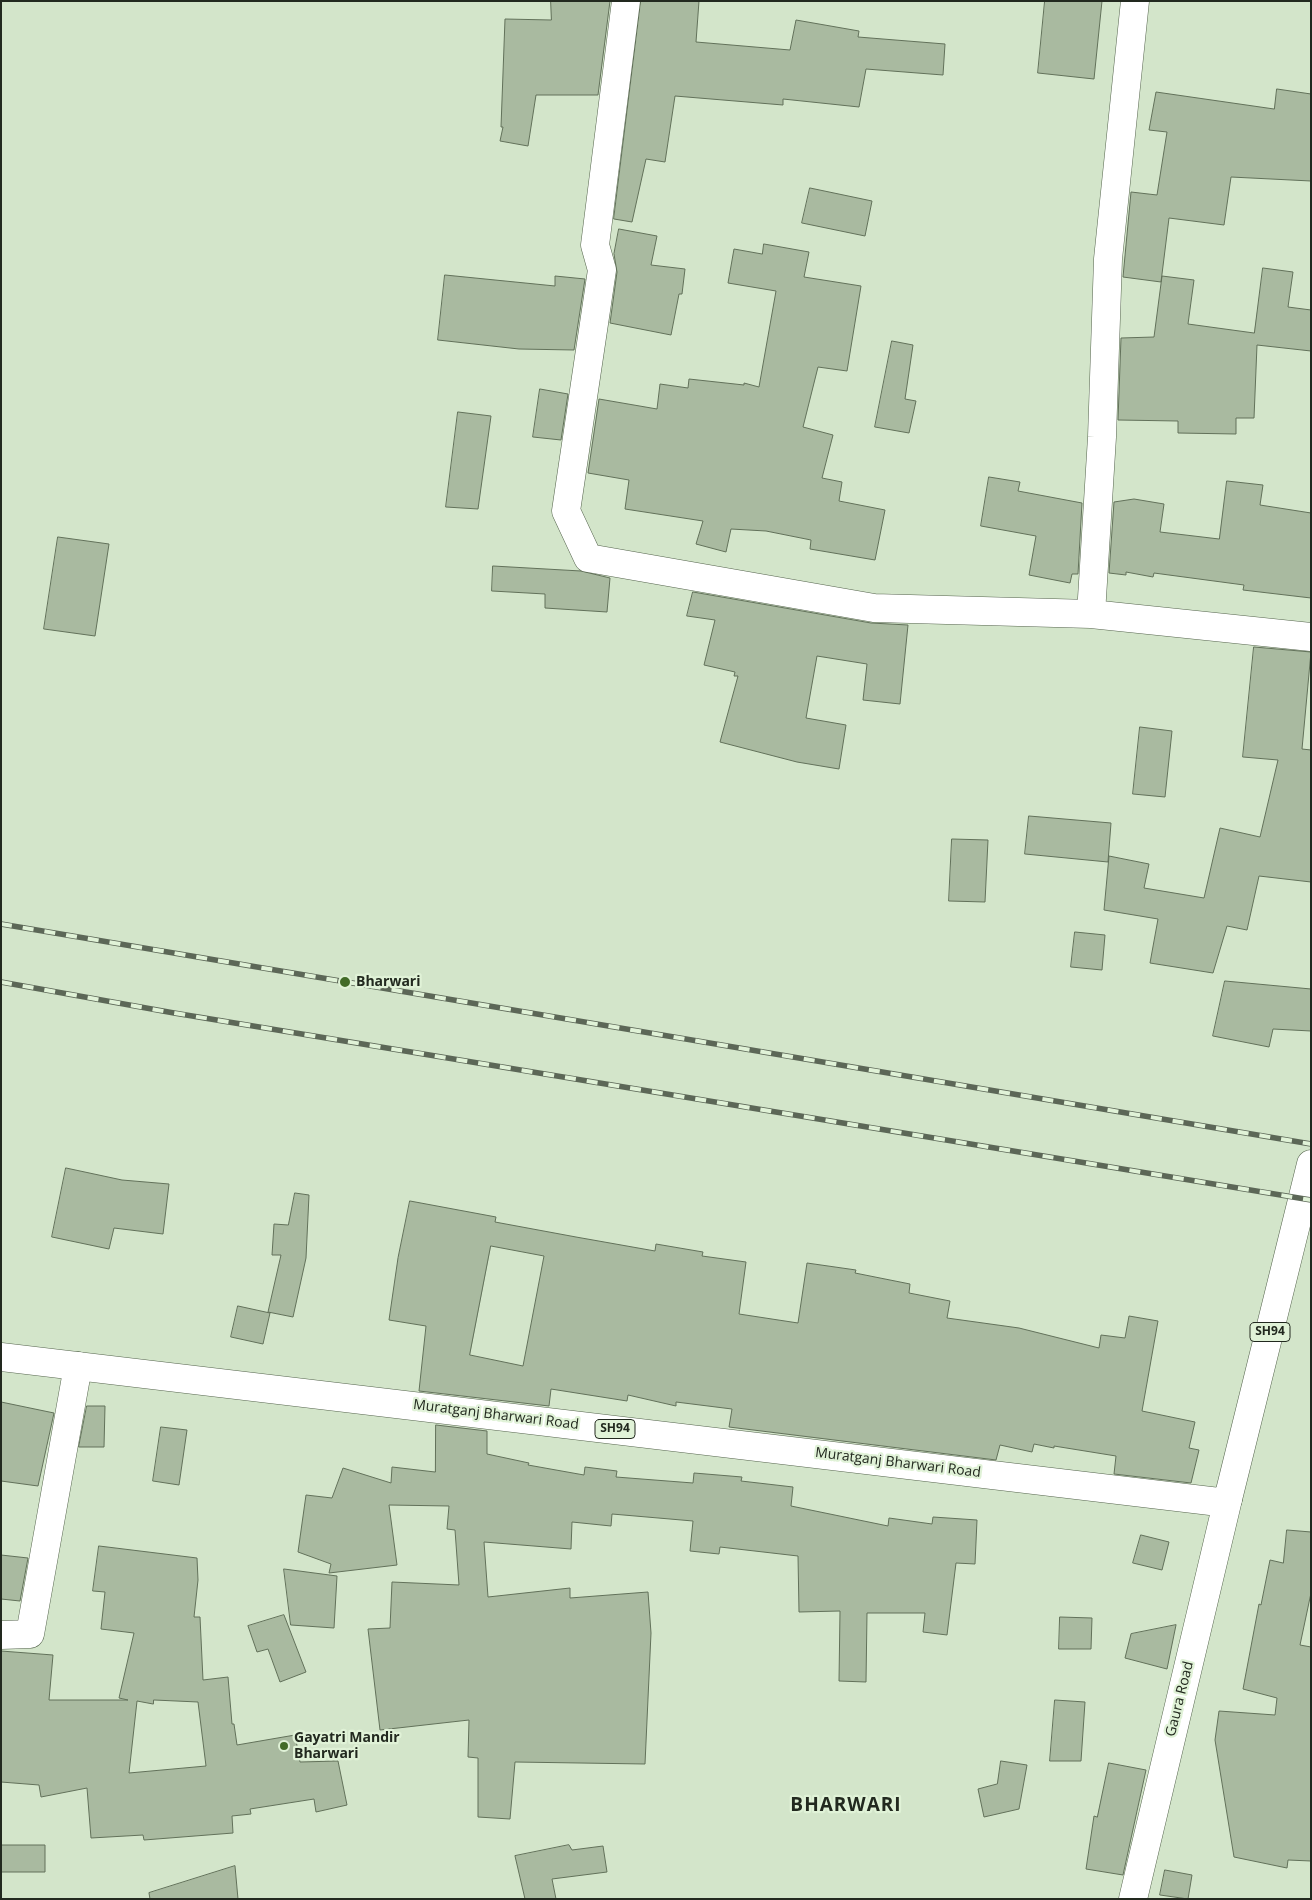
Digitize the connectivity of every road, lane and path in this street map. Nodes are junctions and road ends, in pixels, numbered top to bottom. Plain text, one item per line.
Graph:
1 (626, 1) edge
2 (1135, 1) edge
3 (1091, 614) junction
4 (1311, 638) edge
5 (1311, 1164) edge
6 (1, 1357) edge
7 (78, 1366) junction
8 (1228, 1500) junction
9 (1, 1635) edge
10 (1133, 1899) edge

1 - 3 street
2 - 3 street
3 - 4 street
5 - 8 street, SH94
6 - 7 street, Muratganj Bharwari Road / SH94
7 - 8 street, Muratganj Bharwari Road / SH94
7 - 9 street
8 - 10 street, Gaura Road

